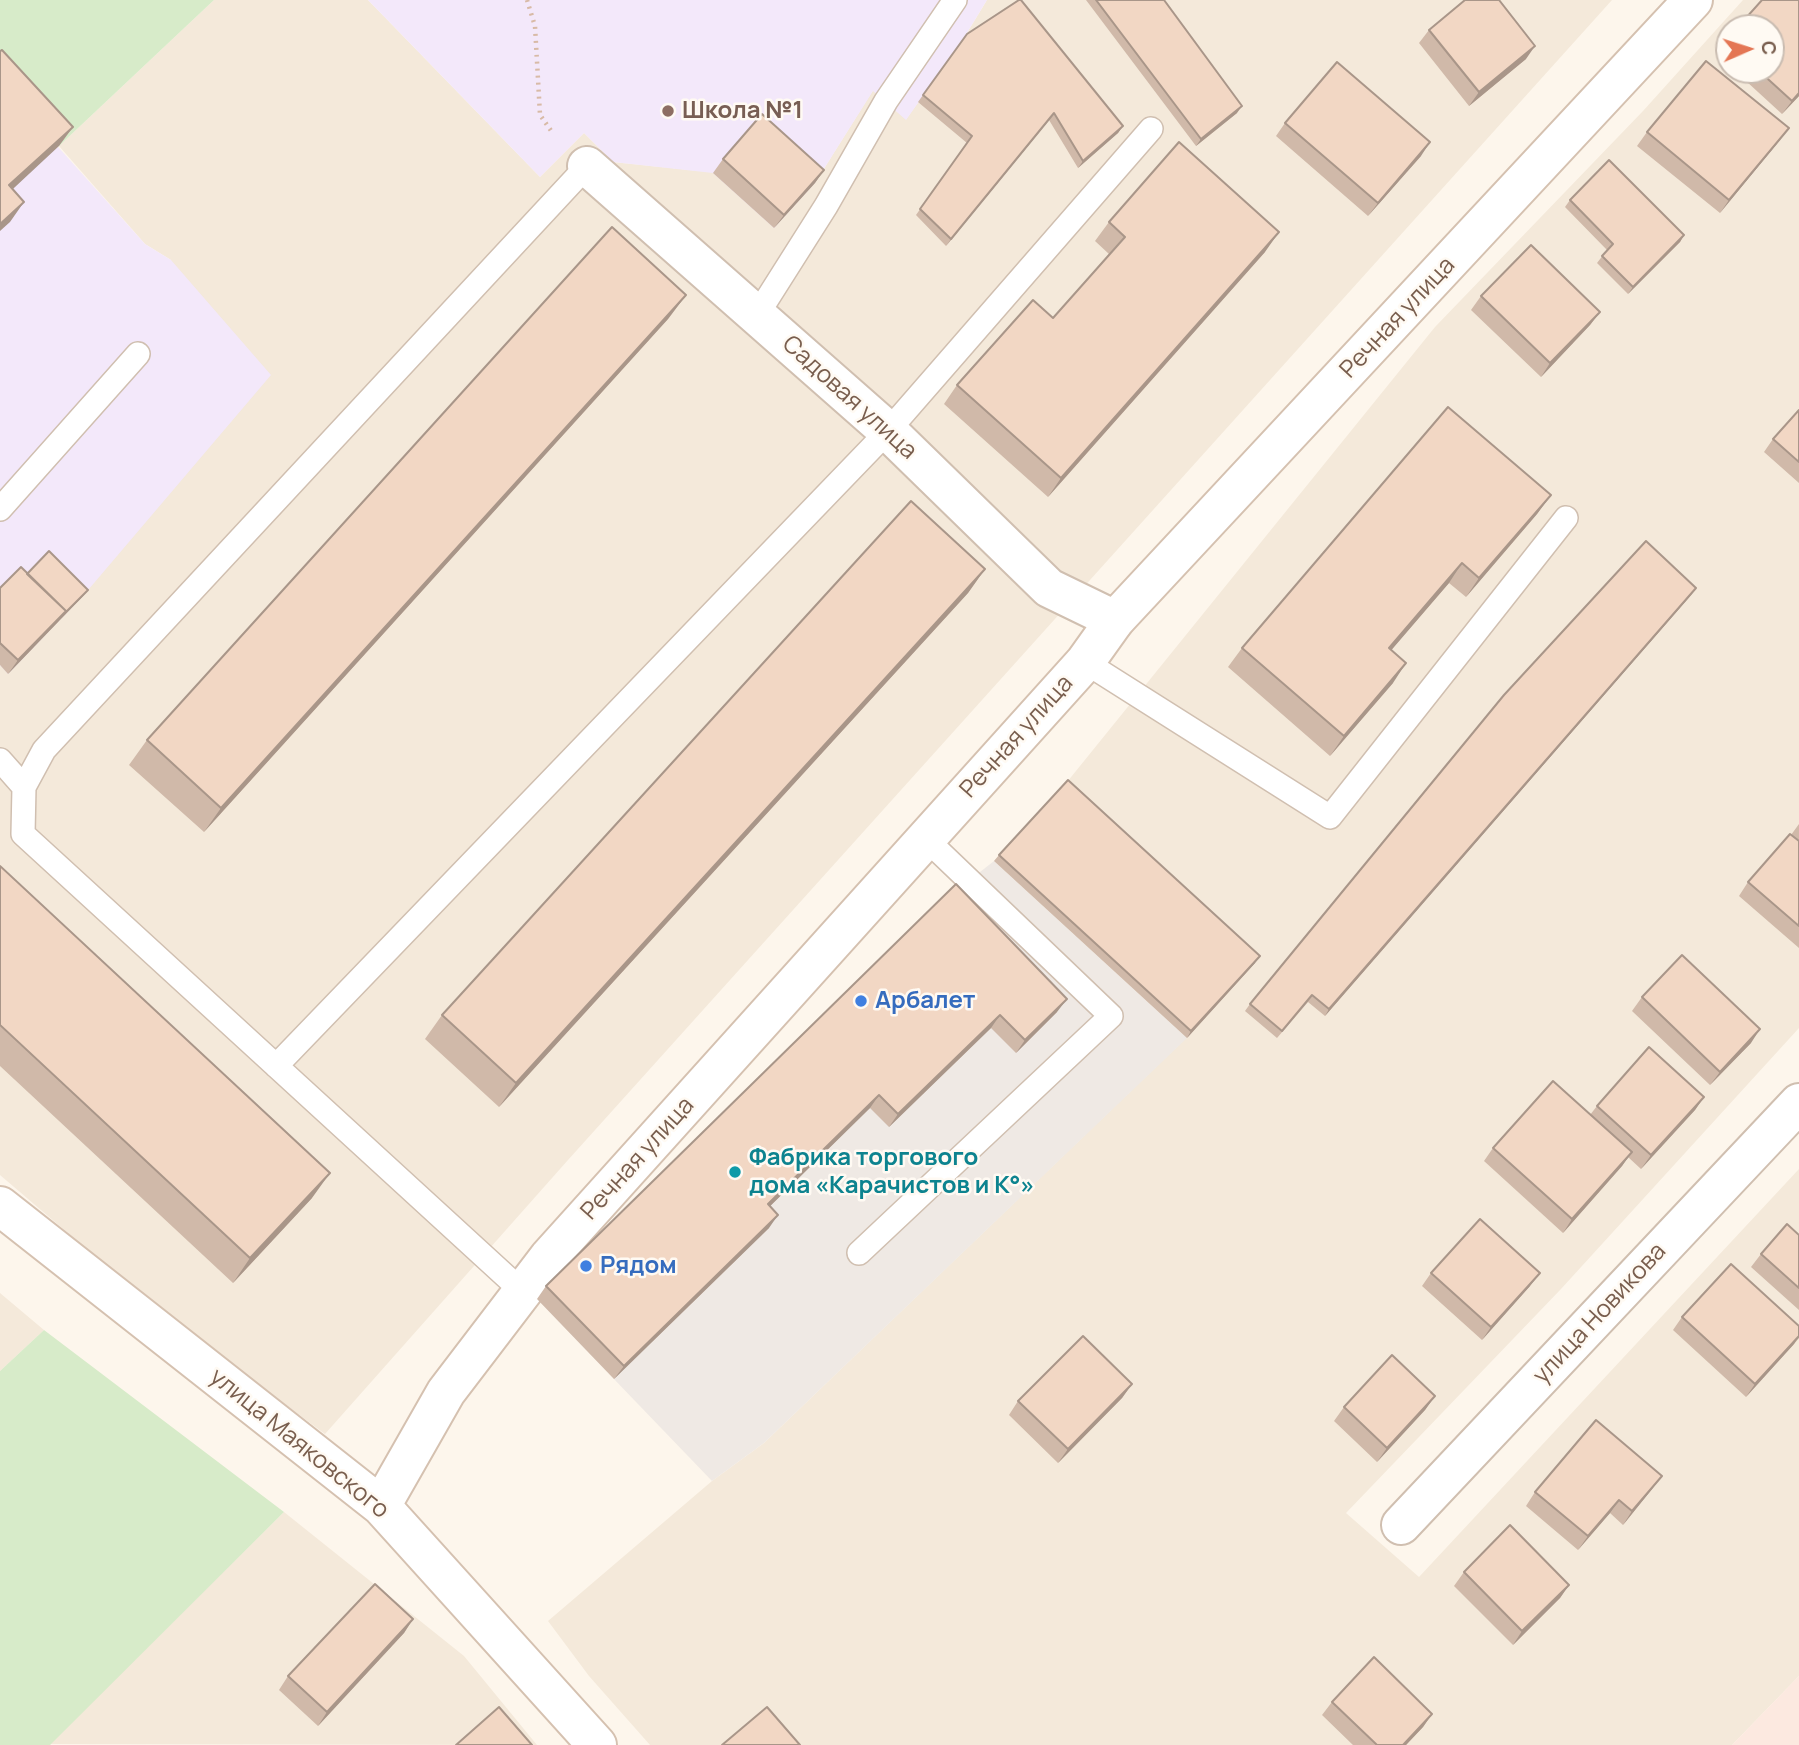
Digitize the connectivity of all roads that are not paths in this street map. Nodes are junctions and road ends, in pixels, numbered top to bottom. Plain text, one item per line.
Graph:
1 (955, 0) edge
2 (1693, 0) edge
3 (1151, 129) dead end
4 (587, 166) joint
5 (757, 315) junction
6 (138, 354) dead end
7 (888, 431) junction
8 (0, 509) edge
9 (1566, 518) dead end
10 (1115, 620) junction
11 (1085, 662) junction
12 (0, 760) edge
13 (24, 787) junction
14 (926, 839) junction
15 (276, 1066) junction
16 (1799, 1103) edge
17 (0, 1206) edge
18 (859, 1254) dead end
19 (523, 1292) junction
20 (381, 1506) junction
21 (1401, 1525) dead end
22 (597, 1745) edge

1 - 5 lane
2 - 10 street, Речная улица
3 - 7 lane
4 - 5 street, Садовая улица
4 - 13 lane
5 - 7 street, Садовая улица
6 - 8 lane
7 - 10 street, Садовая улица
7 - 15 lane
9 - 11 lane
10 - 11 street, Речная улица
11 - 14 street, Речная улица
12 - 13 lane
13 - 15 lane
14 - 18 lane
14 - 19 street, Речная улица
15 - 19 lane
16 - 21 street, улица Новикова
17 - 20 street, улица Маяковского
19 - 20 street, Речная улица
20 - 22 street, улица Маяковского

